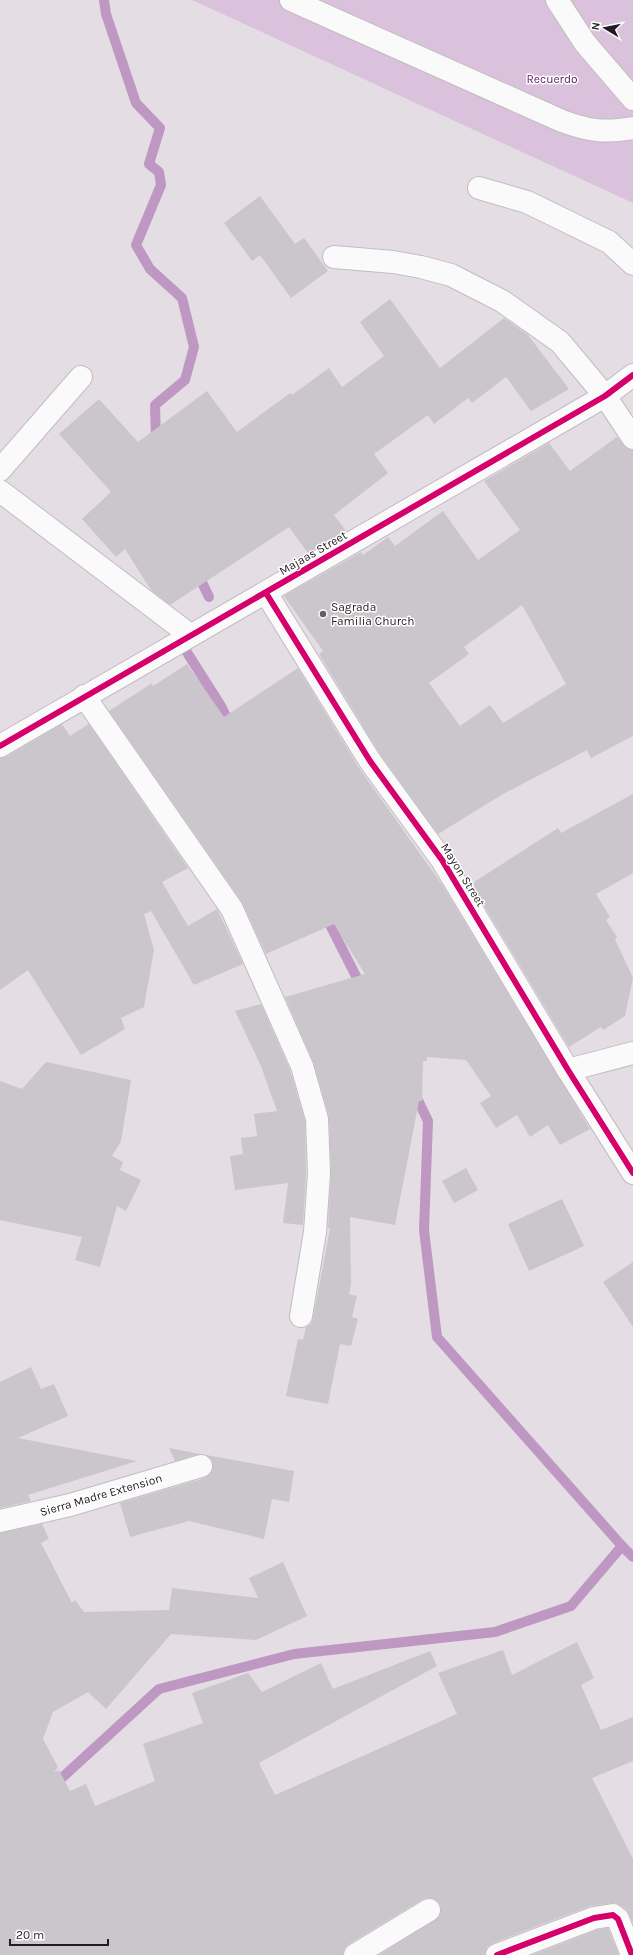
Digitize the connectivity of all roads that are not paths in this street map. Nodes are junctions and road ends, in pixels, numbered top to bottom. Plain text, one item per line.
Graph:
1 (292, 0) edge
2 (557, 0) edge
3 (633, 99) edge
4 (633, 128) edge
5 (479, 188) dead end
6 (334, 257) dead end
7 (633, 264) edge
8 (633, 375) edge
9 (81, 377) dead end
10 (605, 396) junction
11 (633, 438) edge
12 (0, 470) edge
13 (0, 491) edge
14 (266, 594) junction
15 (190, 635) junction
16 (84, 696) junction
17 (0, 746) edge
18 (633, 1053) edge
19 (568, 1070) junction
20 (633, 1173) edge
21 (301, 1316) dead end
22 (201, 1466) dead end
23 (0, 1521) edge
24 (429, 1910) dead end
25 (631, 1947) edge
26 (355, 1955) edge
27 (498, 1955) edge

1 - 4 street
2 - 3 street
5 - 7 street
6 - 10 street
8 - 10 street, Majaas Street
9 - 12 street
10 - 11 street
10 - 14 street, Majaas Street
13 - 15 street
14 - 15 street, Majaas Street
14 - 19 street, Mayon Street
15 - 16 street, Majaas Street
16 - 17 street, Majaas Street
16 - 21 street
18 - 19 street
19 - 20 street, Mayon Street
22 - 23 street, Sierra Madre Extension
24 - 26 street
25 - 27 street

